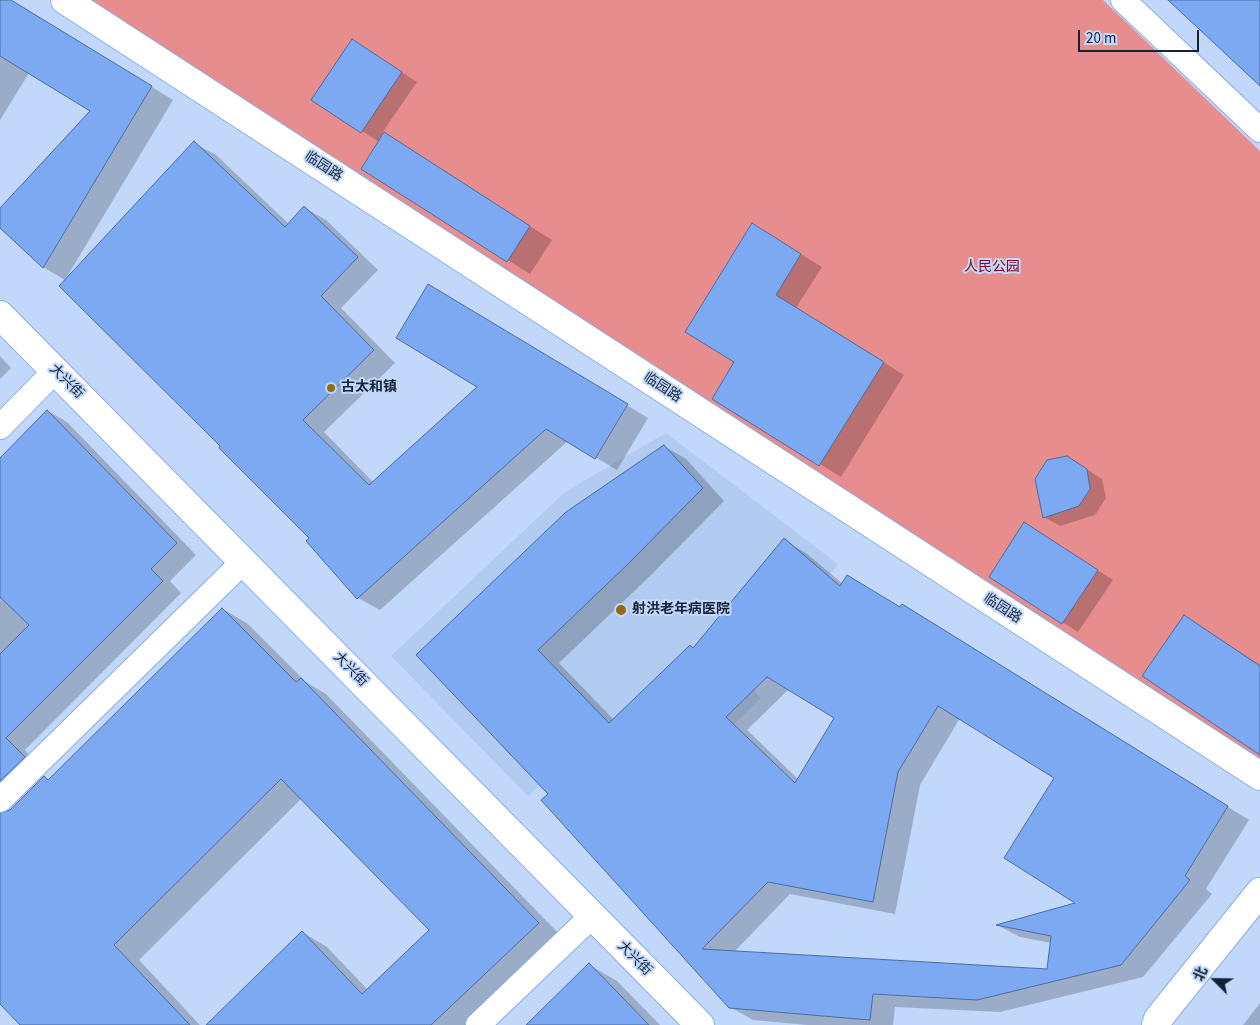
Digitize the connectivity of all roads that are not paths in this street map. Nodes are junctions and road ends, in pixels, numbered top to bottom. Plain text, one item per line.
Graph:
1 (65, 0) edge
2 (1123, 0) edge
3 (1260, 130) edge
4 (0, 315) edge
5 (56, 371) junction
6 (0, 427) edge
7 (243, 562) junction
8 (1260, 776) edge
9 (0, 800) edge
10 (1260, 892) edge
11 (592, 916) junction
12 (1149, 1023) edge
13 (478, 1025) edge
14 (700, 1025) edge

1 - 8 street, 临园路
2 - 3 lane
4 - 5 street, 大兴街
5 - 6 lane
5 - 7 street, 大兴街
7 - 9 lane
7 - 11 street, 大兴街
10 - 12 street
11 - 13 lane
11 - 14 street, 大兴街

